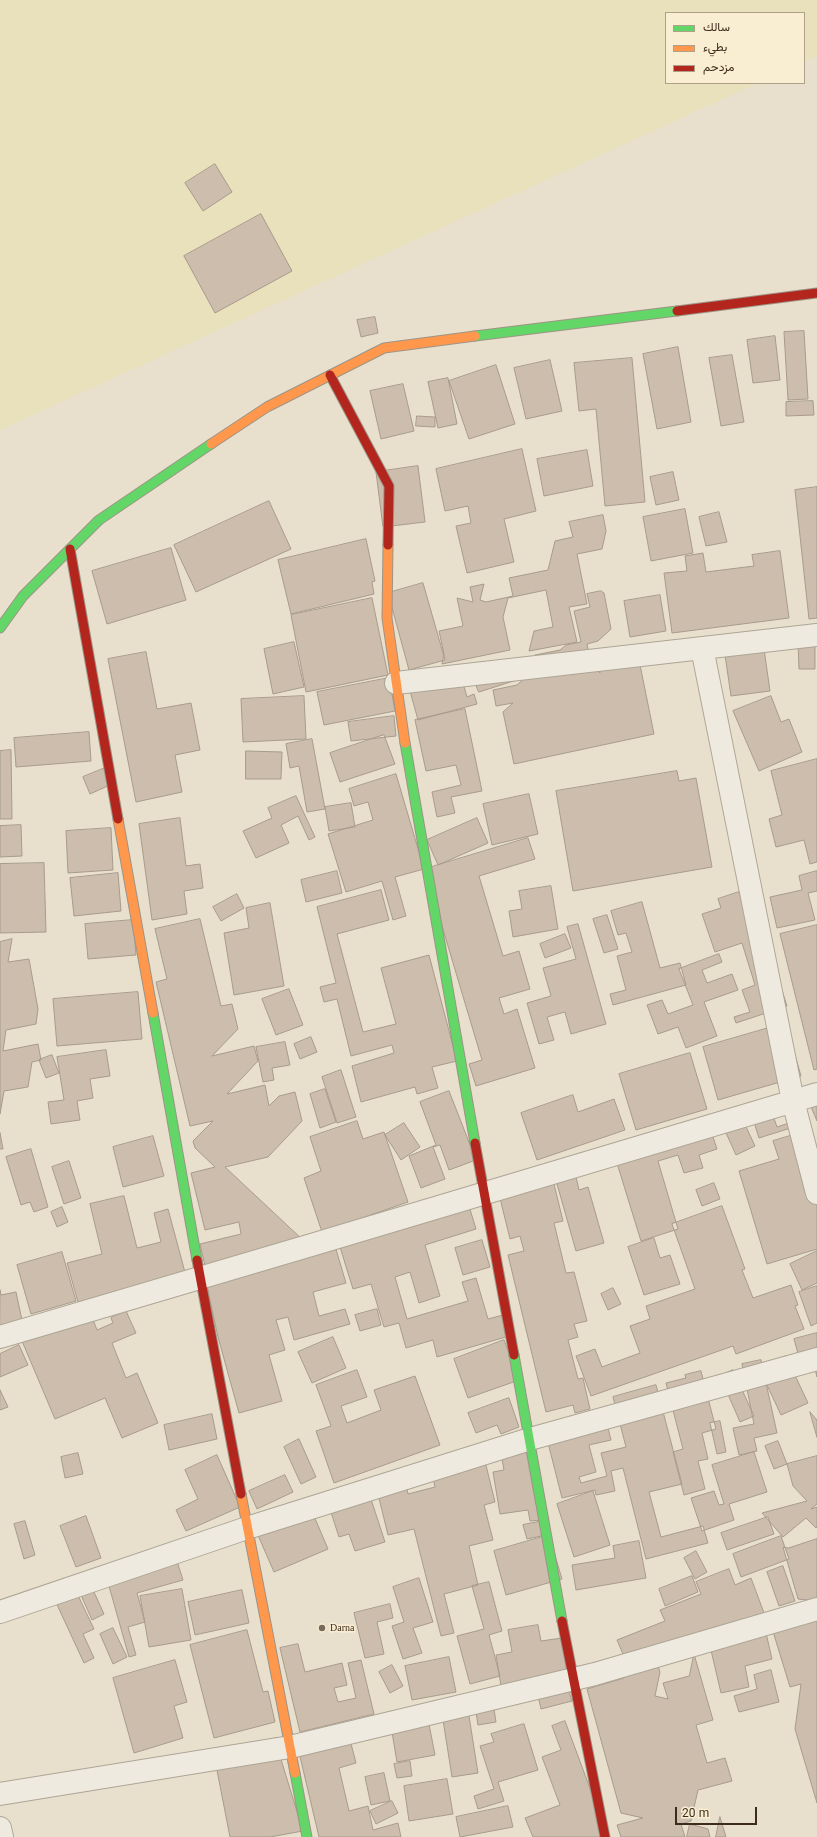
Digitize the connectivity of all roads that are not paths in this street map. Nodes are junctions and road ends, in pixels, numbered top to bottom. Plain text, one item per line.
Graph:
1 (817, 293) edge
2 (330, 375) junction
3 (70, 549) junction
4 (0, 628) edge
5 (817, 634) edge
6 (702, 648) junction
7 (396, 683) junction
8 (817, 1094) edge
9 (793, 1101) junction
10 (484, 1192) junction
11 (817, 1193) edge
12 (200, 1279) junction
13 (0, 1337) edge
14 (817, 1359) edge
15 (530, 1439) junction
16 (247, 1528) junction
17 (817, 1609) edge
18 (0, 1612) edge
19 (573, 1680) junction
20 (290, 1747) junction
21 (0, 1794) edge
22 (0, 1828) edge
23 (2, 1837) edge
24 (307, 1837) edge
25 (605, 1837) edge

1 - 2 street
2 - 3 street
2 - 7 street
3 - 4 street
3 - 12 street
5 - 6 street
6 - 7 street
6 - 9 street
7 - 10 street
8 - 9 street
9 - 10 street
9 - 11 street
10 - 12 street
10 - 15 street
12 - 13 street
12 - 16 street
14 - 15 street
15 - 16 street
15 - 19 street
16 - 18 street
16 - 20 street
17 - 19 street
19 - 20 street
19 - 25 street
20 - 21 street
20 - 24 street
22 - 23 street

